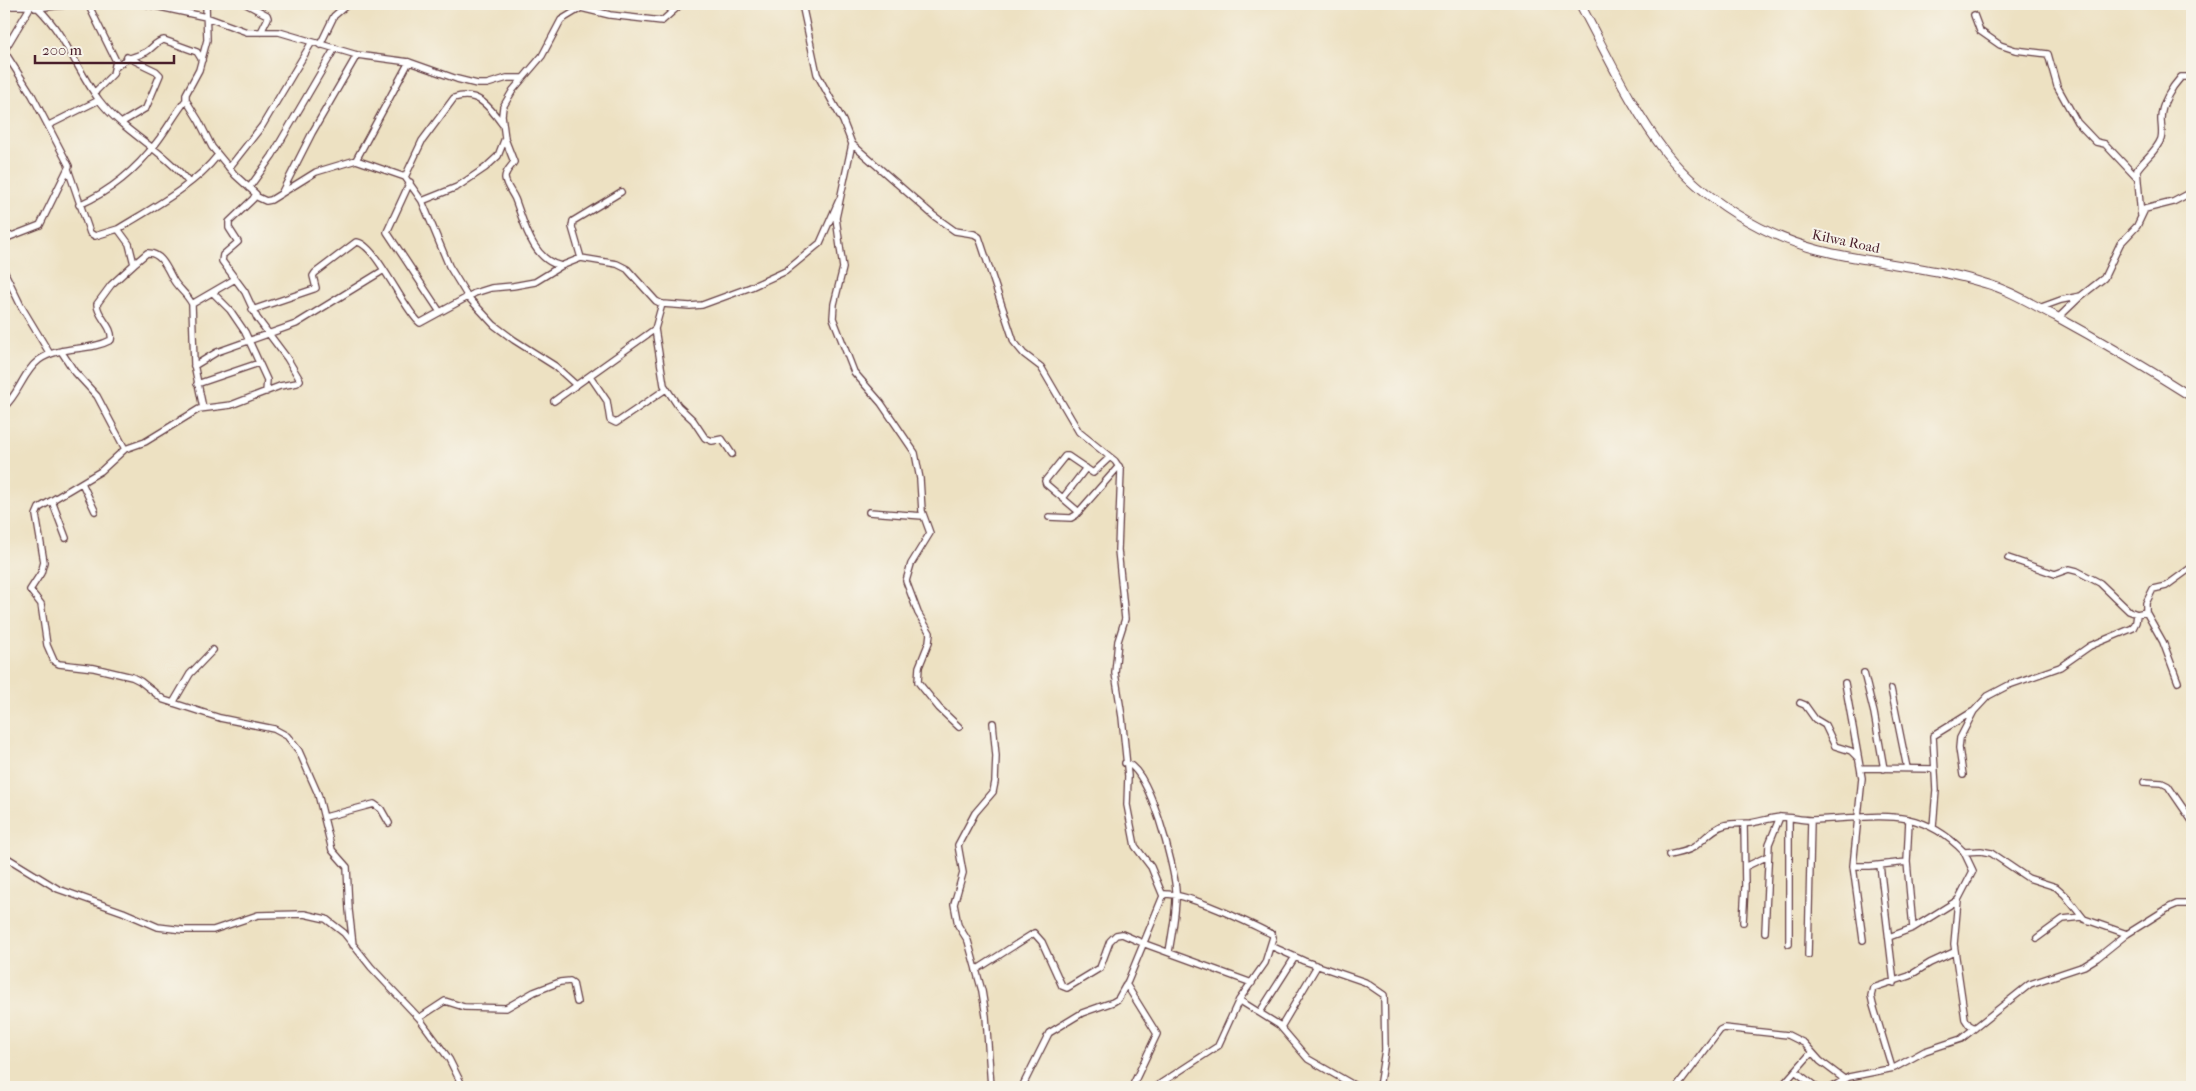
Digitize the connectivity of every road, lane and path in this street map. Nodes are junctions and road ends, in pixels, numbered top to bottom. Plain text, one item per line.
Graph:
1 (75, 4) edge
2 (88, 4) edge
3 (146, 4) edge
4 (206, 4) edge
5 (246, 4) edge
6 (348, 4) edge
7 (681, 4) edge
8 (802, 4) edge
9 (1580, 4) edge
10 (4, 6) edge
11 (30, 6) edge
12 (38, 8) junction
13 (1974, 16) dead end
14 (206, 17) junction
15 (262, 32) junction
16 (312, 42) junction
17 (320, 44) junction
18 (335, 48) junction
19 (4, 51) edge
20 (357, 55) junction
21 (127, 58) junction
22 (202, 60) junction
23 (409, 62) junction
24 (116, 67) junction
25 (2192, 77) edge
26 (523, 78) junction
27 (94, 92) junction
28 (99, 100) junction
29 (186, 100) junction
30 (121, 123) junction
31 (48, 125) junction
32 (504, 128) junction
33 (505, 138) junction
34 (852, 144) junction
35 (151, 150) junction
36 (218, 155) junction
37 (356, 160) junction
38 (229, 168) junction
39 (68, 169) junction
40 (405, 177) junction
41 (2137, 178) junction
42 (410, 182) junction
43 (189, 183) junction
44 (249, 188) junction
45 (621, 192) dead end
46 (2192, 192) edge
47 (255, 196) junction
48 (280, 196) junction
49 (839, 200) junction
50 (422, 202) junction
51 (79, 205) junction
52 (2141, 218) junction
53 (118, 229) junction
54 (4, 240) edge
55 (581, 258) junction
56 (134, 264) junction
57 (561, 266) junction
58 (384, 270) junction
59 (4, 271) edge
60 (235, 279) junction
61 (212, 292) junction
62 (2081, 296) junction
63 (468, 297) junction
64 (192, 304) junction
65 (662, 304) junction
66 (2039, 308) junction
67 (252, 310) junction
68 (440, 312) junction
69 (2058, 318) junction
70 (655, 329) junction
71 (270, 335) junction
72 (249, 341) junction
73 (61, 351) junction
74 (50, 354) junction
75 (259, 363) junction
76 (194, 366) junction
77 (590, 376) junction
78 (197, 384) junction
79 (576, 385) junction
80 (666, 389) junction
81 (266, 392) junction
82 (2192, 397) edge
83 (554, 401) dead end
84 (4, 407) edge
85 (203, 408) junction
86 (125, 449) junction
87 (732, 454) dead end
88 (1110, 457) junction
89 (1119, 466) junction
90 (1086, 468) junction
91 (82, 483) junction
92 (1062, 498) junction
93 (52, 501) junction
94 (95, 511) dead end
95 (869, 512) dead end
96 (1079, 512) junction
97 (924, 516) junction
98 (1049, 517) dead end
99 (66, 538) dead end
100 (2008, 558) dead end
101 (2192, 567) edge
102 (2146, 612) junction
103 (2136, 614) junction
104 (214, 650) dead end
105 (1864, 673) dead end
106 (2178, 682) dead end
107 (1845, 683) dead end
108 (1891, 689) dead end
109 (173, 703) junction
110 (1800, 703) dead end
111 (1974, 711) junction
112 (993, 722) dead end
113 (959, 726) dead end
114 (1859, 760) junction
115 (1125, 762) junction
116 (1860, 768) junction
117 (1907, 768) junction
118 (1884, 769) junction
119 (1935, 769) junction
120 (1963, 775) dead end
121 (2144, 782) dead end
122 (1858, 816) junction
123 (324, 817) junction
124 (1780, 817) junction
125 (1789, 818) junction
126 (1811, 820) junction
127 (1909, 820) junction
128 (2192, 821) edge
129 (389, 823) dead end
130 (1744, 824) junction
131 (1933, 827) junction
132 (1964, 852) junction
133 (1669, 855) dead end
134 (4, 856) edge
135 (1768, 856) junction
136 (1907, 862) junction
137 (1880, 865) junction
138 (1854, 866) junction
139 (1745, 867) junction
140 (1164, 894) junction
141 (1176, 895) junction
142 (1958, 900) junction
143 (2192, 904) edge
144 (2081, 917) junction
145 (1743, 922) dead end
146 (1913, 928) junction
147 (1765, 932) dead end
148 (2127, 934) junction
149 (1889, 937) junction
150 (2037, 938) dead end
151 (1863, 940) dead end
152 (353, 944) junction
153 (1144, 944) junction
154 (1789, 944) dead end
155 (1271, 946) junction
156 (1169, 952) junction
157 (1954, 952) junction
158 (1808, 955) dead end
159 (1295, 957) junction
160 (1317, 966) junction
161 (976, 970) junction
162 (1252, 983) junction
163 (1894, 983) junction
164 (1126, 984) junction
165 (1239, 1000) junction
166 (577, 1002) dead end
167 (1260, 1012) junction
168 (419, 1018) junction
169 (1281, 1027) junction
170 (1975, 1028) junction
171 (1812, 1052) junction
172 (1892, 1068) junction
173 (1795, 1071) junction
174 (1844, 1079) junction
175 (463, 1087) edge
176 (991, 1087) edge
177 (1022, 1087) edge
178 (1132, 1087) edge
179 (1155, 1087) edge
180 (1356, 1087) edge
181 (1379, 1087) edge
182 (1677, 1087) edge
183 (1781, 1087) edge
184 (1816, 1087) edge
185 (1832, 1087) edge

1 - 12 street
2 - 24 street
3 - 14 street
4 - 14 street
5 - 15 street
6 - 17 street
7 - 26 street
8 - 34 street
9 - 66 highway, Kilwa Road
10 - 11 street
11 - 12 street
11 - 19 street
12 - 27 street
13 - 41 street
14 - 15 street
14 - 22 street
15 - 16 street
16 - 17 street
16 - 38 street
17 - 18 street
18 - 20 street
18 - 44 street
19 - 31 street
20 - 23 street
20 - 48 street
21 - 22 street
21 - 24 street
21 - 30 street
22 - 29 street
23 - 26 street
23 - 37 street
24 - 27 street
25 - 41 street
26 - 32 street
27 - 28 street
28 - 30 street
28 - 31 street
29 - 35 street
29 - 36 street
30 - 35 street
31 - 39 street
32 - 33 street
32 - 40 street
33 - 50 street
33 - 57 street
34 - 49 street
34 - 88 street
35 - 43 street
35 - 51 street
36 - 38 street
36 - 43 street
37 - 40 street
37 - 48 street
38 - 44 street
39 - 51 street
39 - 54 street
40 - 42 street
41 - 52 street
42 - 50 street
42 - 68 street
43 - 53 street
44 - 47 street
45 - 55 street
46 - 52 street
47 - 48 street
47 - 60 street
49 - 65 street
49 - 97 street
50 - 63 street
51 - 53 street
52 - 62 street
53 - 56 street
55 - 57 street
55 - 65 street
56 - 64 street
56 - 73 street
57 - 63 street
58 - 67 street
58 - 68 street
58 - 71 street
59 - 74 street
60 - 61 street
60 - 67 street
61 - 64 street
61 - 72 street
62 - 66 street
62 - 69 street
63 - 68 street
63 - 79 street
64 - 76 street
65 - 70 street
66 - 69 highway, Kilwa Road
67 - 71 street
69 - 82 highway, Kilwa Road
70 - 77 street
70 - 80 street
71 - 72 street
71 - 81 street
72 - 75 street
72 - 76 street
73 - 74 street
73 - 86 street
74 - 84 street
75 - 78 street
75 - 81 street
76 - 78 street
77 - 79 street
77 - 80 street
78 - 85 street
79 - 83 street
80 - 87 street
81 - 85 street
85 - 86 street
86 - 91 street
88 - 89 street
88 - 90 street
89 - 96 street
89 - 115 street
90 - 92 street
90 - 92 street
91 - 93 street
91 - 94 street
92 - 96 street
93 - 99 street
93 - 109 street
95 - 97 street
96 - 98 street
97 - 113 street
100 - 103 street
101 - 102 street
102 - 103 street
102 - 106 street
103 - 111 street
104 - 109 street
105 - 118 street
107 - 114 street
108 - 117 street
109 - 123 street
110 - 114 street
111 - 119 street
111 - 120 street
112 - 161 street
114 - 116 street
115 - 140 street
115 - 141 street
116 - 118 street
116 - 122 street
117 - 118 street
117 - 119 street
119 - 131 street
121 - 128 street
122 - 126 street
122 - 127 street
122 - 138 street
123 - 129 street
123 - 152 street
124 - 125 street
124 - 130 street
124 - 135 street
125 - 126 street
125 - 154 street
126 - 158 street
127 - 131 street
127 - 136 street
130 - 133 street
130 - 139 street
131 - 132 street
132 - 142 street
132 - 144 street
134 - 152 street
135 - 139 street
135 - 147 street
136 - 137 street
136 - 146 street
137 - 138 street
137 - 149 street
138 - 151 street
139 - 145 street
140 - 141 street
140 - 153 street
141 - 155 street
141 - 156 street
142 - 146 street
142 - 157 street
143 - 148 street
144 - 148 street
144 - 150 street
146 - 149 street
148 - 170 street
149 - 163 street
152 - 168 street
153 - 156 street
153 - 161 street
153 - 164 street
155 - 159 street
155 - 162 street
156 - 162 street
157 - 163 street
157 - 170 street
159 - 160 street
159 - 167 street
160 - 169 street
160 - 181 street
161 - 176 street
162 - 165 street
163 - 172 street
164 - 177 street
164 - 178 street
165 - 167 street
165 - 179 street
166 - 168 street
167 - 169 street
168 - 175 street
169 - 180 street
170 - 172 street
171 - 173 street
171 - 174 street
171 - 182 street
172 - 174 street
173 - 183 street
173 - 184 street
174 - 185 street

